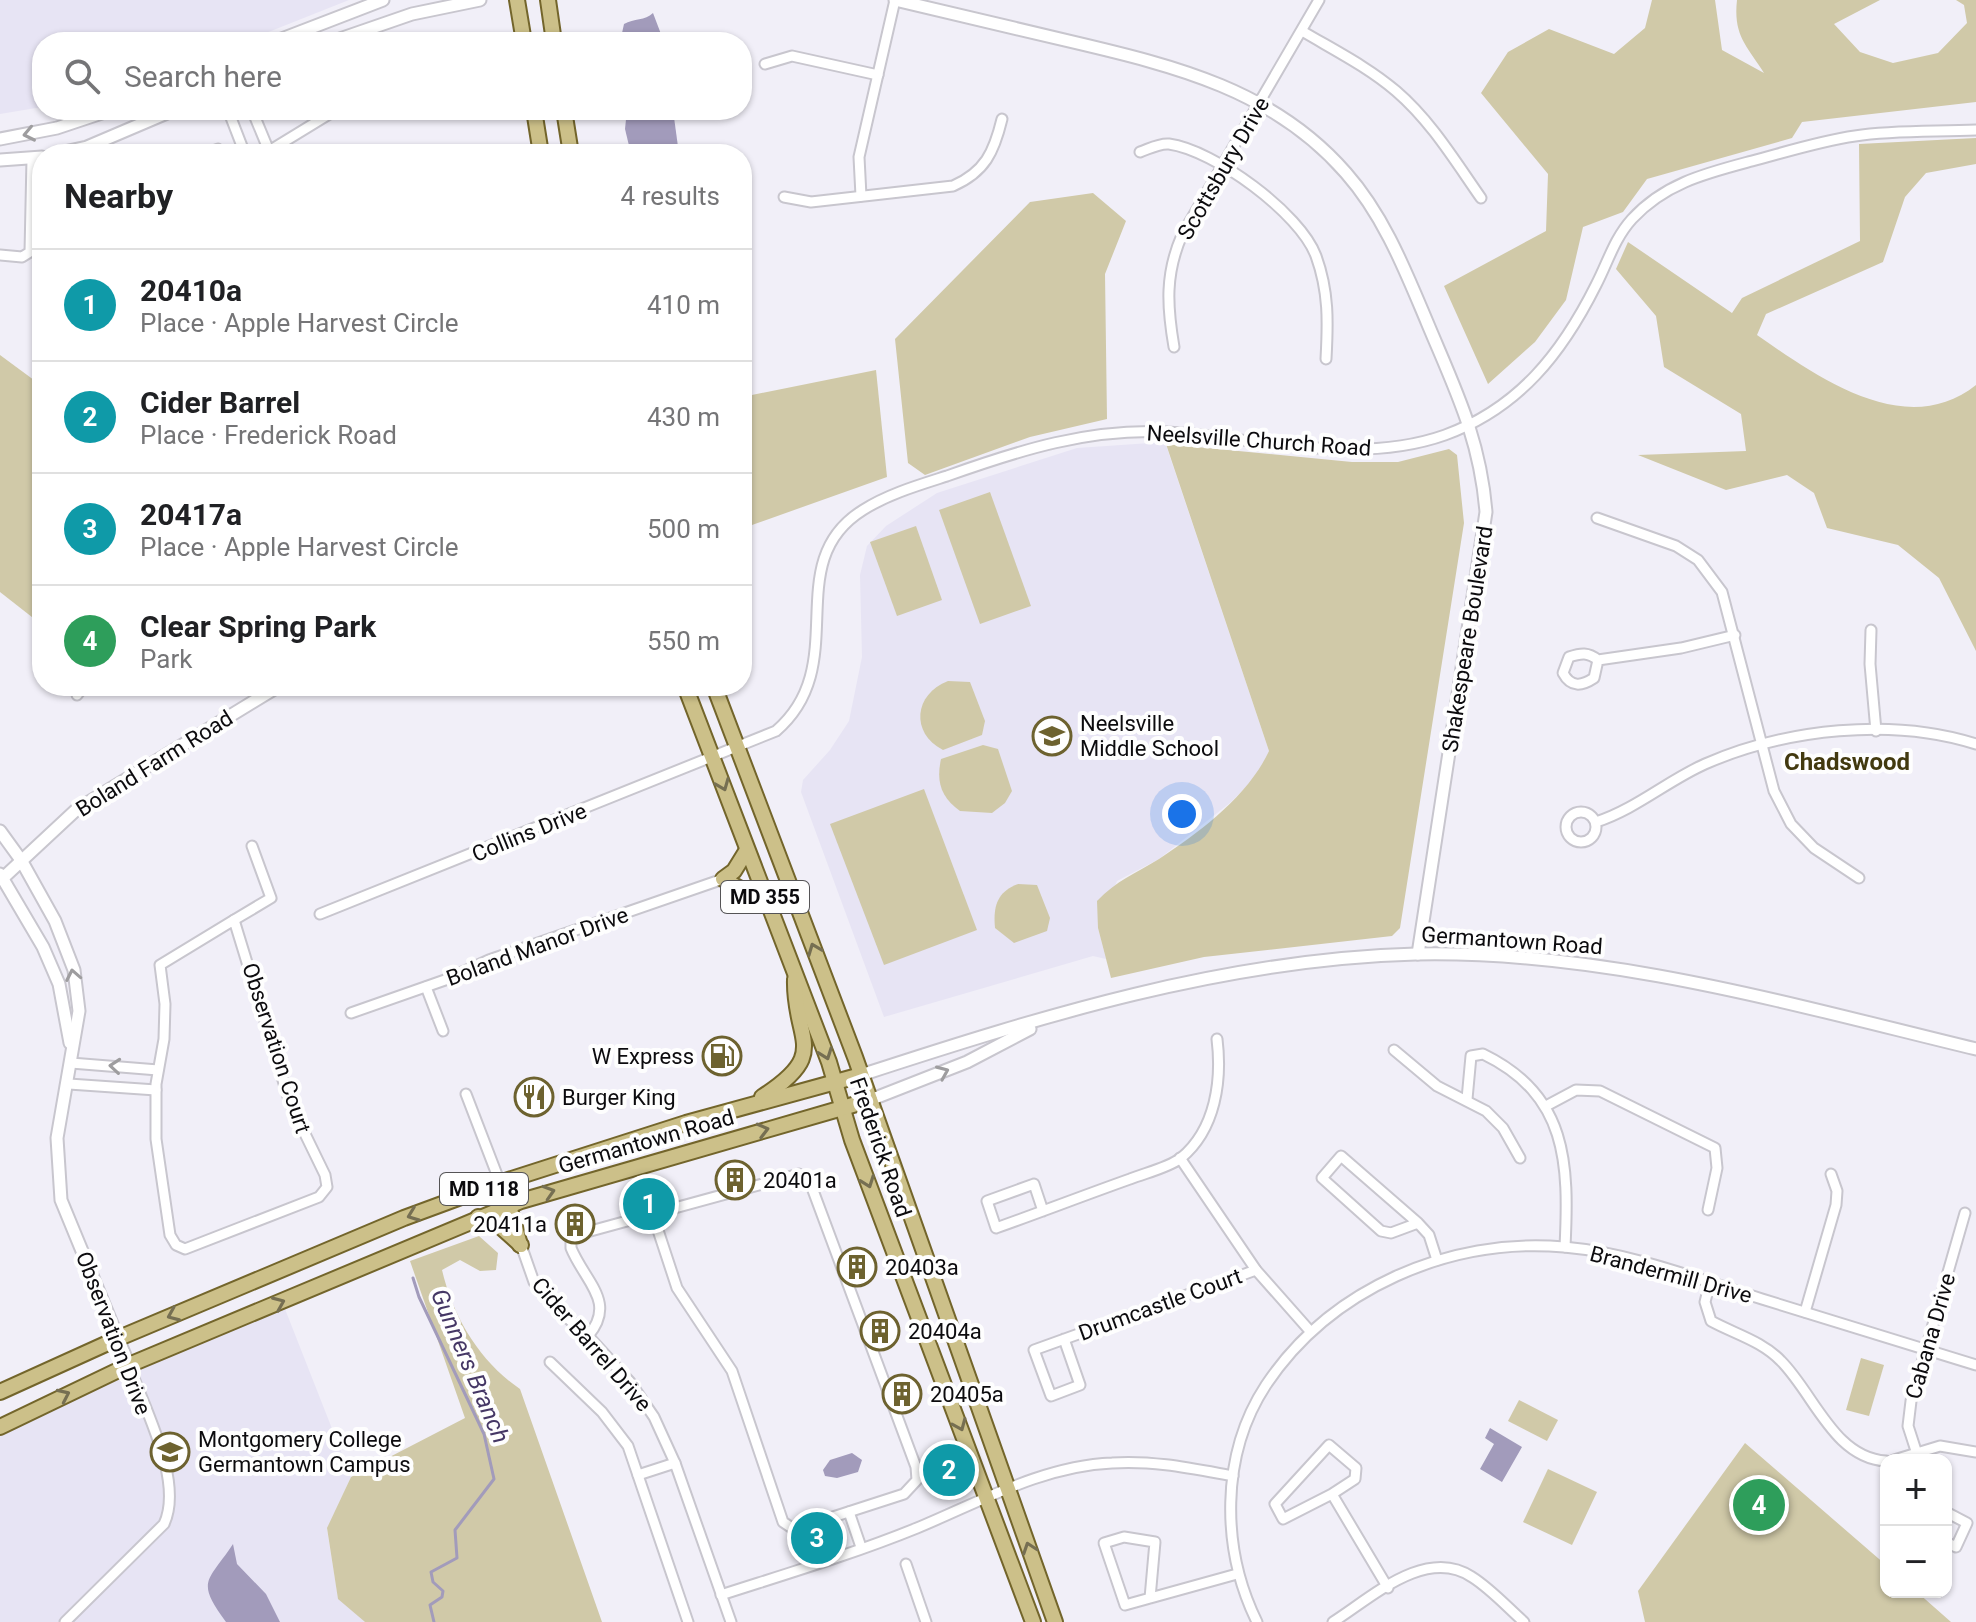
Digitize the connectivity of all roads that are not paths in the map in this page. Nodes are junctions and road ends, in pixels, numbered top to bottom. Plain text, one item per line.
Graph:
1 (383, 0) edge
2 (480, 0) edge
3 (517, 0) edge
4 (548, 0) edge
5 (895, 0) edge
6 (1319, 0) edge
7 (1302, 31) junction
8 (300, 32) edge
9 (360, 32) edge
10 (522, 32) edge
11 (553, 32) edge
12 (765, 64) dead end
13 (878, 75) junction
14 (1260, 103) junction
15 (1002, 119) dead end
16 (81, 120) edge
17 (150, 120) edge
18 (232, 120) edge
19 (256, 120) edge
20 (320, 120) edge
21 (536, 120) edge
22 (566, 120) edge
23 (1976, 130) edge
24 (0, 139) edge
25 (94, 144) edge
26 (241, 144) edge
27 (264, 144) edge
28 (280, 144) edge
29 (539, 144) edge
30 (569, 144) edge
31 (1140, 152) dead end
32 (32, 158) edge
33 (0, 160) edge
34 (1222, 167) junction
35 (861, 196) junction
36 (784, 197) dead end
37 (1481, 198) dead end
38 (32, 225) edge
39 (0, 255) edge
40 (1174, 347) dead end
41 (1326, 359) dead end
42 (1471, 424) junction
43 (1597, 518) dead end
44 (1871, 630) dead end
45 (1735, 635) junction
46 (1598, 660) dead end
47 (262, 696) edge
48 (689, 696) edge
49 (718, 696) edge
50 (1876, 731) junction
51 (1976, 744) edge
52 (1763, 745) junction
53 (737, 747) junction
54 (711, 757) junction
55 (1596, 822) dead end
56 (0, 831) edge
57 (252, 846) dead end
58 (747, 850) junction
59 (21, 860) junction
60 (1, 877) edge
61 (1859, 878) dead end
62 (723, 879) junction
63 (769, 906) junction
64 (320, 914) dead end
65 (234, 920) junction
66 (1418, 954) junction
67 (795, 970) junction
68 (426, 987) junction
69 (351, 1013) dead end
70 (1043, 1021) junction
71 (443, 1031) dead end
72 (1217, 1039) dead end
73 (1976, 1049) edge
74 (1394, 1050) dead end
75 (72, 1057) junction
76 (158, 1070) junction
77 (861, 1075) junction
78 (835, 1081) junction
79 (69, 1084) junction
80 (156, 1090) junction
81 (466, 1094) dead end
82 (1467, 1099) junction
83 (870, 1100) junction
84 (749, 1106) junction
85 (1546, 1106) junction
86 (843, 1108) junction
87 (1180, 1158) junction
88 (1520, 1158) dead end
89 (1831, 1174) dead end
90 (499, 1183) junction
91 (509, 1206) junction
92 (1708, 1210) dead end
93 (1043, 1211) junction
94 (1965, 1213) dead end
95 (653, 1215) junction
96 (478, 1217) junction
97 (1418, 1223) junction
98 (521, 1245) junction
99 (1565, 1247) junction
100 (1437, 1260) junction
101 (1256, 1270) junction
102 (1710, 1282) junction
103 (1805, 1312) junction
104 (1310, 1331) junction
105 (588, 1336) junction
106 (119, 1338) junction
107 (1064, 1339) junction
108 (1925, 1349) junction
109 (550, 1362) dead end
110 (129, 1365) junction
111 (1976, 1365) edge
112 (0, 1392) edge
113 (0, 1427) edge
114 (1976, 1452) edge
115 (1916, 1454) edge
116 (1923, 1454) edge
117 (1880, 1460) edge
118 (675, 1463) junction
119 (638, 1475) junction
120 (1233, 1476) junction
121 (1008, 1488) junction
122 (1332, 1494) junction
123 (988, 1496) junction
124 (849, 1512) junction
125 (1952, 1515) edge
126 (1952, 1545) edge
127 (861, 1547) junction
128 (906, 1564) dead end
129 (1237, 1574) junction
130 (1388, 1588) junction
131 (721, 1595) junction
132 (1150, 1598) junction
133 (65, 1622) edge
134 (688, 1622) edge
135 (731, 1622) edge
136 (926, 1622) edge
137 (1033, 1622) edge
138 (1055, 1622) edge
139 (1257, 1622) edge
140 (1333, 1622) edge
141 (1524, 1622) edge

1 - 8 street
2 - 9 street
3 - 10 main road
4 - 11 main road
5 - 13 street
5 - 14 street, Shakespeare Boulevard
6 - 7 street, Scottsbury Drive
7 - 14 street, Scottsbury Drive
7 - 37 street
12 - 13 street
13 - 35 street
14 - 34 street, Scottsbury Drive
14 - 42 street, Shakespeare Boulevard
15 - 35 street
16 -> 24 street
17 - 25 street
18 - 26 street
19 - 27 street
20 - 28 street
21 - 29 main road
22 - 30 main road
23 - 42 street, Neelsville Church Road
31 - 34 street
32 - 33 street
34 - 40 street, Scottsbury Drive
34 - 41 street
35 - 36 street
38 - 39 street
42 - 53 street, Neelsville Church Road
42 - 66 street, Shakespeare Boulevard
43 - 45 street
44 - 50 street
45 - 46 street
45 - 52 street
47 - 59 street, Boland Farm Road
48 - 54 main road, Frederick Road / MD 355
49 - 53 main road, Frederick Road / MD 355
50 - 51 street
50 - 52 street
52 - 55 street
52 - 61 street
53 - 54 street, Collins Drive
77 -> 53 main road, Frederick Road / MD 355
54 -> 58 main road, Frederick Road / MD 355
54 - 64 street, Collins Drive
56 - 59 street, Observation Drive
57 - 65 street
58 - 62 main road
58 - 63 main road, Frederick Road / MD 355
59 - 60 street, Boland Farm Road
75 -> 59 street, Observation Drive
60 - 75 street, Observation Drive
62 - 63 main road
62 - 68 street, Boland Manor Drive
63 - 67 main road, Frederick Road / MD 355
65 - 76 street, Observation Court
65 - 80 street, Observation Court
66 - 70 street, Germantown Road
66 - 73 street, Germantown Road
67 -> 78 main road, Frederick Road / MD 355
67 - 84 main road
68 - 69 street, Boland Manor Drive
68 - 71 street
70 - 77 street, Germantown Road
83 -> 70 street, Germantown Road
72 - 87 street
74 - 82 street
76 -> 75 street
75 - 79 street, Observation Drive
76 - 80 street, Observation Court
77 - 78 main road, Germantown Road / MD 118
77 - 83 main road, Frederick Road / MD 355
78 - 84 main road, Germantown Road / MD 118
78 - 86 main road, Frederick Road / MD 355
79 - 80 street
79 - 106 street, Observation Drive
81 - 90 street
82 - 85 street
82 - 88 street
83 - 86 main road, Germantown Road / MD 118
83 - 121 main road, Frederick Road / MD 355
84 - 90 main road, Germantown Road / MD 118
85 - 92 street
85 - 99 street
91 -> 86 main road, Germantown Road / MD 118
86 -> 123 main road, Frederick Road / MD 355
87 - 93 street
87 - 101 street
89 - 103 street
90 - 91 street
90 -> 106 main road, Germantown Road / MD 118
91 - 96 main road, Germantown Road / MD 118
91 - 98 main road
93 - 93 street
94 - 108 street, Cabana Drive
95 - 105 street
95 - 124 street
95 - 124 street
96 - 98 main road
110 -> 96 main road, Germantown Road / MD 118
97 - 97 street
97 - 100 street
98 - 105 street, Cider Barrel Drive
99 - 100 street, Brandermill Drive
99 - 102 street, Brandermill Drive
100 - 104 street, Brandermill Drive
101 - 104 street
101 - 107 street, Drumcastle Court
102 - 103 street, Brandermill Drive
102 - 117 street
103 - 108 street, Brandermill Drive
104 - 120 street, Brandermill Drive
105 - 118 street, Cider Barrel Drive
106 - 110 street, Observation Drive
106 - 112 main road, Germantown Road / MD 118
107 - 107 street, Drumcastle Court
108 - 111 street, Brandermill Drive
108 - 115 street, Cabana Drive
109 - 119 street
113 -> 110 main road, Germantown Road / MD 118
110 - 133 street, Observation Drive
114 - 116 street
118 - 119 street
118 - 131 street, Cider Barrel Drive
119 - 134 street
120 - 121 street
120 - 129 street, Brandermill Drive
121 - 123 street
138 -> 121 main road, Frederick Road / MD 355
122 - 122 street
122 - 130 street
123 - 127 street
123 - 137 main road, Frederick Road / MD 355
124 - 127 street
125 - 126 street
127 - 131 street
128 - 136 street
129 - 132 street
129 - 139 street, Brandermill Drive
130 - 140 street
130 - 141 street
131 - 135 street, Cider Barrel Drive
132 - 132 street

